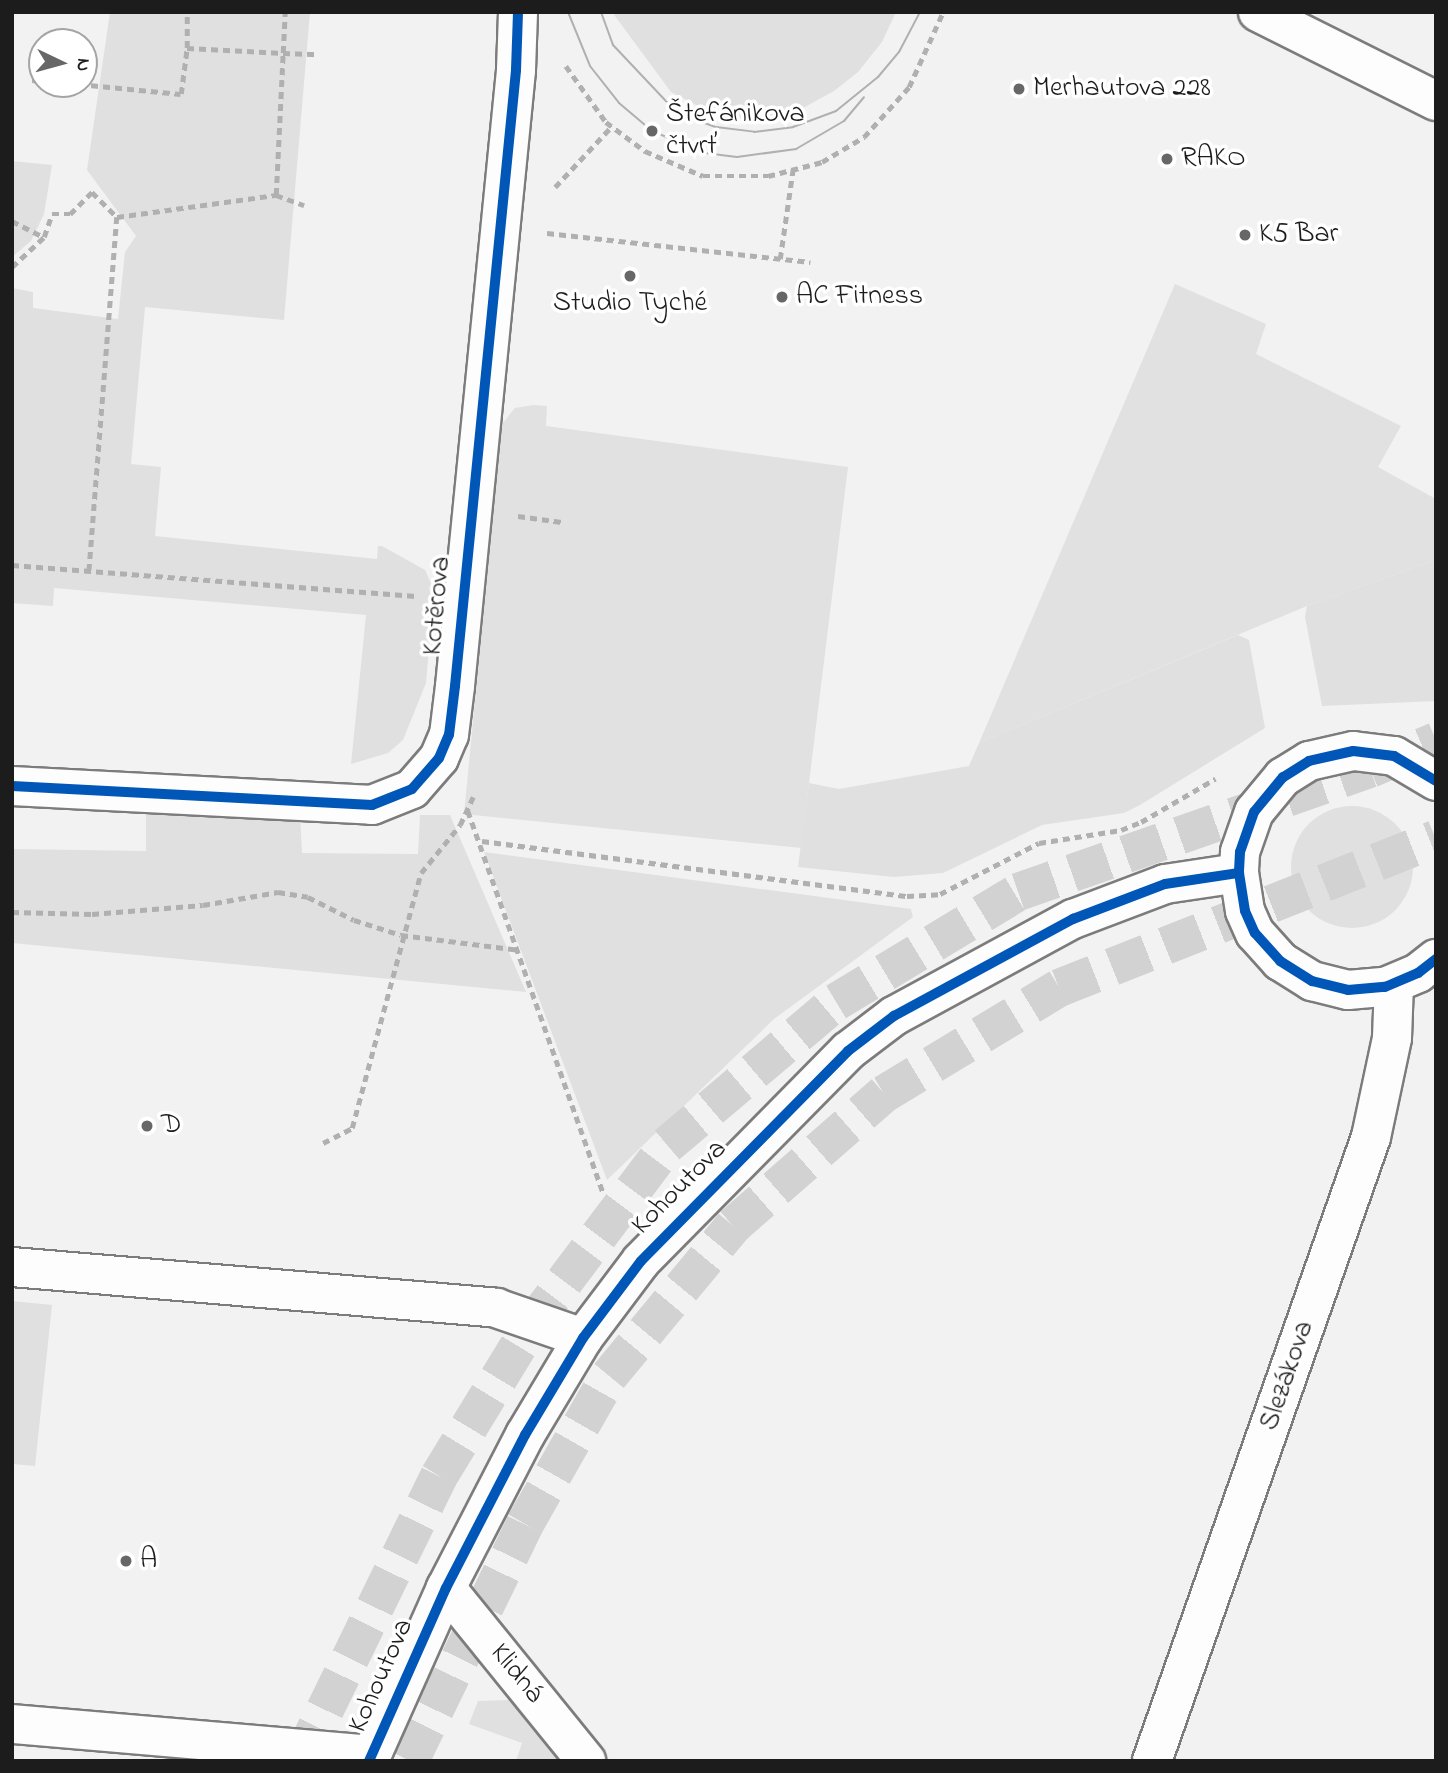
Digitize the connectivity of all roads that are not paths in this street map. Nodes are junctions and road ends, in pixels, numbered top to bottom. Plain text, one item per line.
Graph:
1 (518, 12) edge
2 (1258, 12) edge
3 (1436, 101) edge
4 (1430, 773) edge
5 (12, 786) edge
6 (1239, 873) junction
7 (1436, 959) edge
8 (1394, 985) junction
9 (12, 1267) edge
10 (583, 1338) junction
11 (446, 1588) junction
12 (12, 1724) edge
13 (370, 1758) edge
14 (586, 1761) edge
15 (1152, 1761) edge

1 - 5 street, Kotěrova
2 - 3 street
4 - 6 street
6 - 8 street
6 - 10 street, Kohoutova
7 - 8 street
8 - 15 street, Slezákova
9 - 10 street
10 - 11 street, Kohoutova
11 - 13 street, Kohoutova
11 - 14 street, Klidná
12 - 13 street

